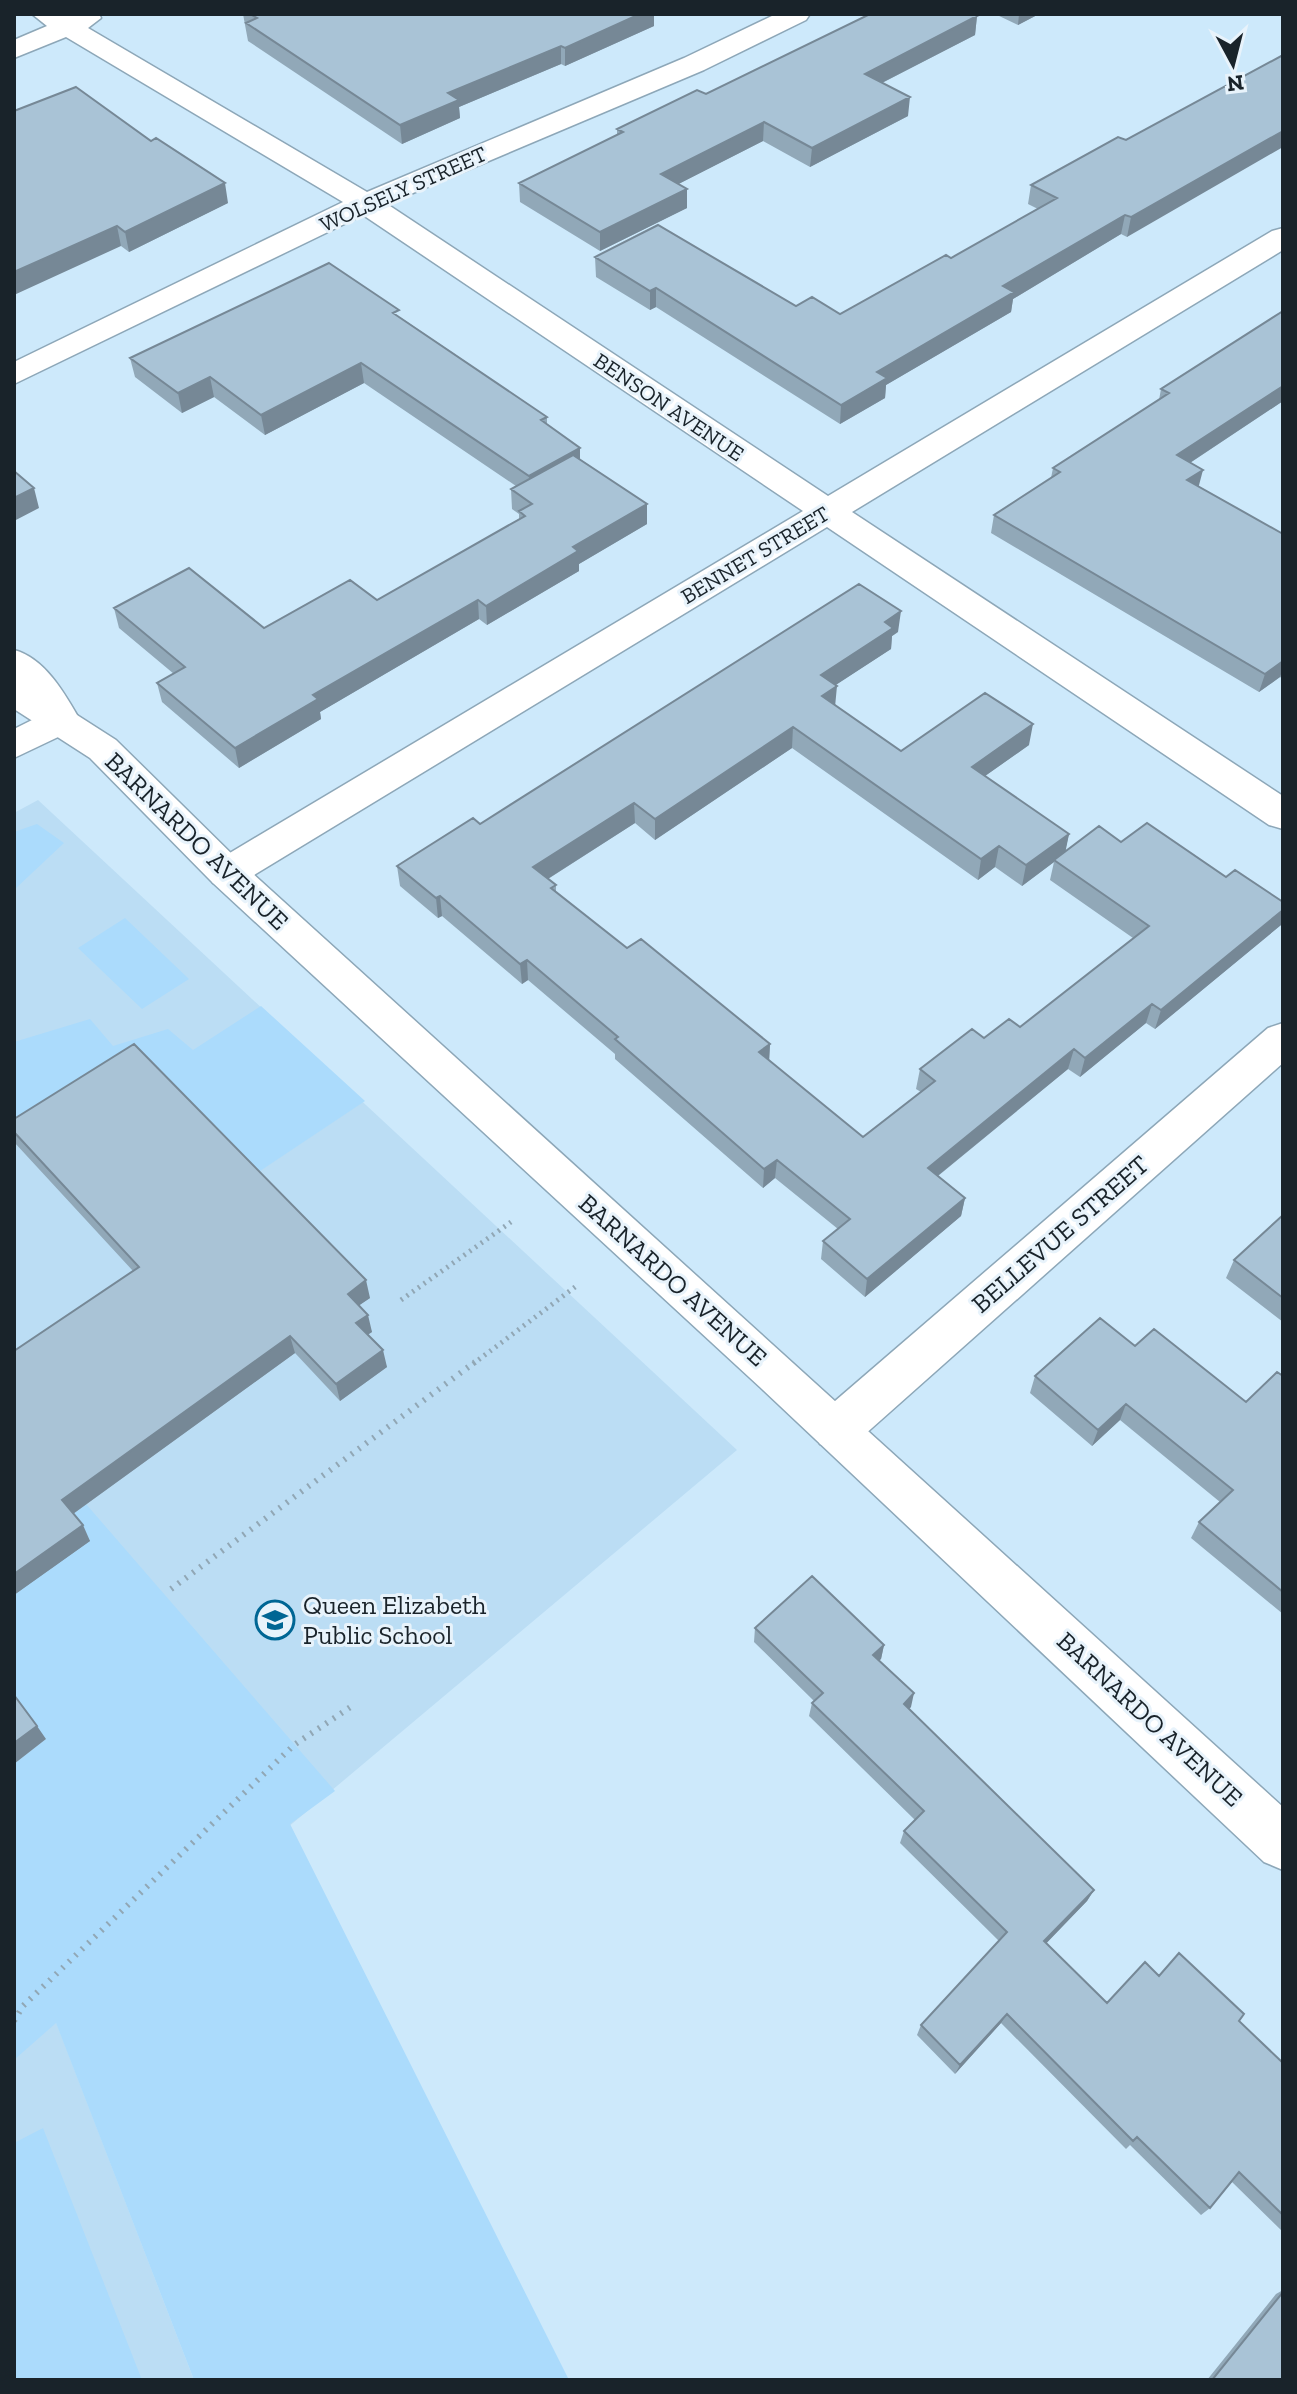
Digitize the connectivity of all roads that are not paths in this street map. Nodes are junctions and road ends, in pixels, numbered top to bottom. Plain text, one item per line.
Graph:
1 (98, 14) edge
2 (797, 14) edge
3 (56, 20) edge
4 (14, 50) edge
5 (365, 203) junction
6 (1283, 237) edge
7 (14, 374) edge
8 (826, 512) junction
9 (14, 662) edge
10 (14, 692) edge
11 (62, 720) junction
12 (14, 745) edge
13 (1283, 815) edge
14 (227, 873) junction
15 (1283, 1039) edge
16 (837, 1429) junction
17 (1283, 1843) edge

1 - 3 street
2 - 5 street, WOLSELY STREET
3 - 4 street
3 - 5 street, BENSON AVENUE
5 - 7 street, WOLSELY STREET
5 - 8 street, BENSON AVENUE
6 - 8 street, BENNET STREET
8 - 13 street, BENSON AVENUE
8 - 14 street, BENNET STREET
9 - 11 street, BARNARDO AVENUE
10 - 11 street, BARNARDO AVENUE
11 - 12 street
11 - 14 street, BARNARDO AVENUE
14 - 16 street, BARNARDO AVENUE
15 - 16 street, BELLEVUE STREET
16 - 17 street, BARNARDO AVENUE

